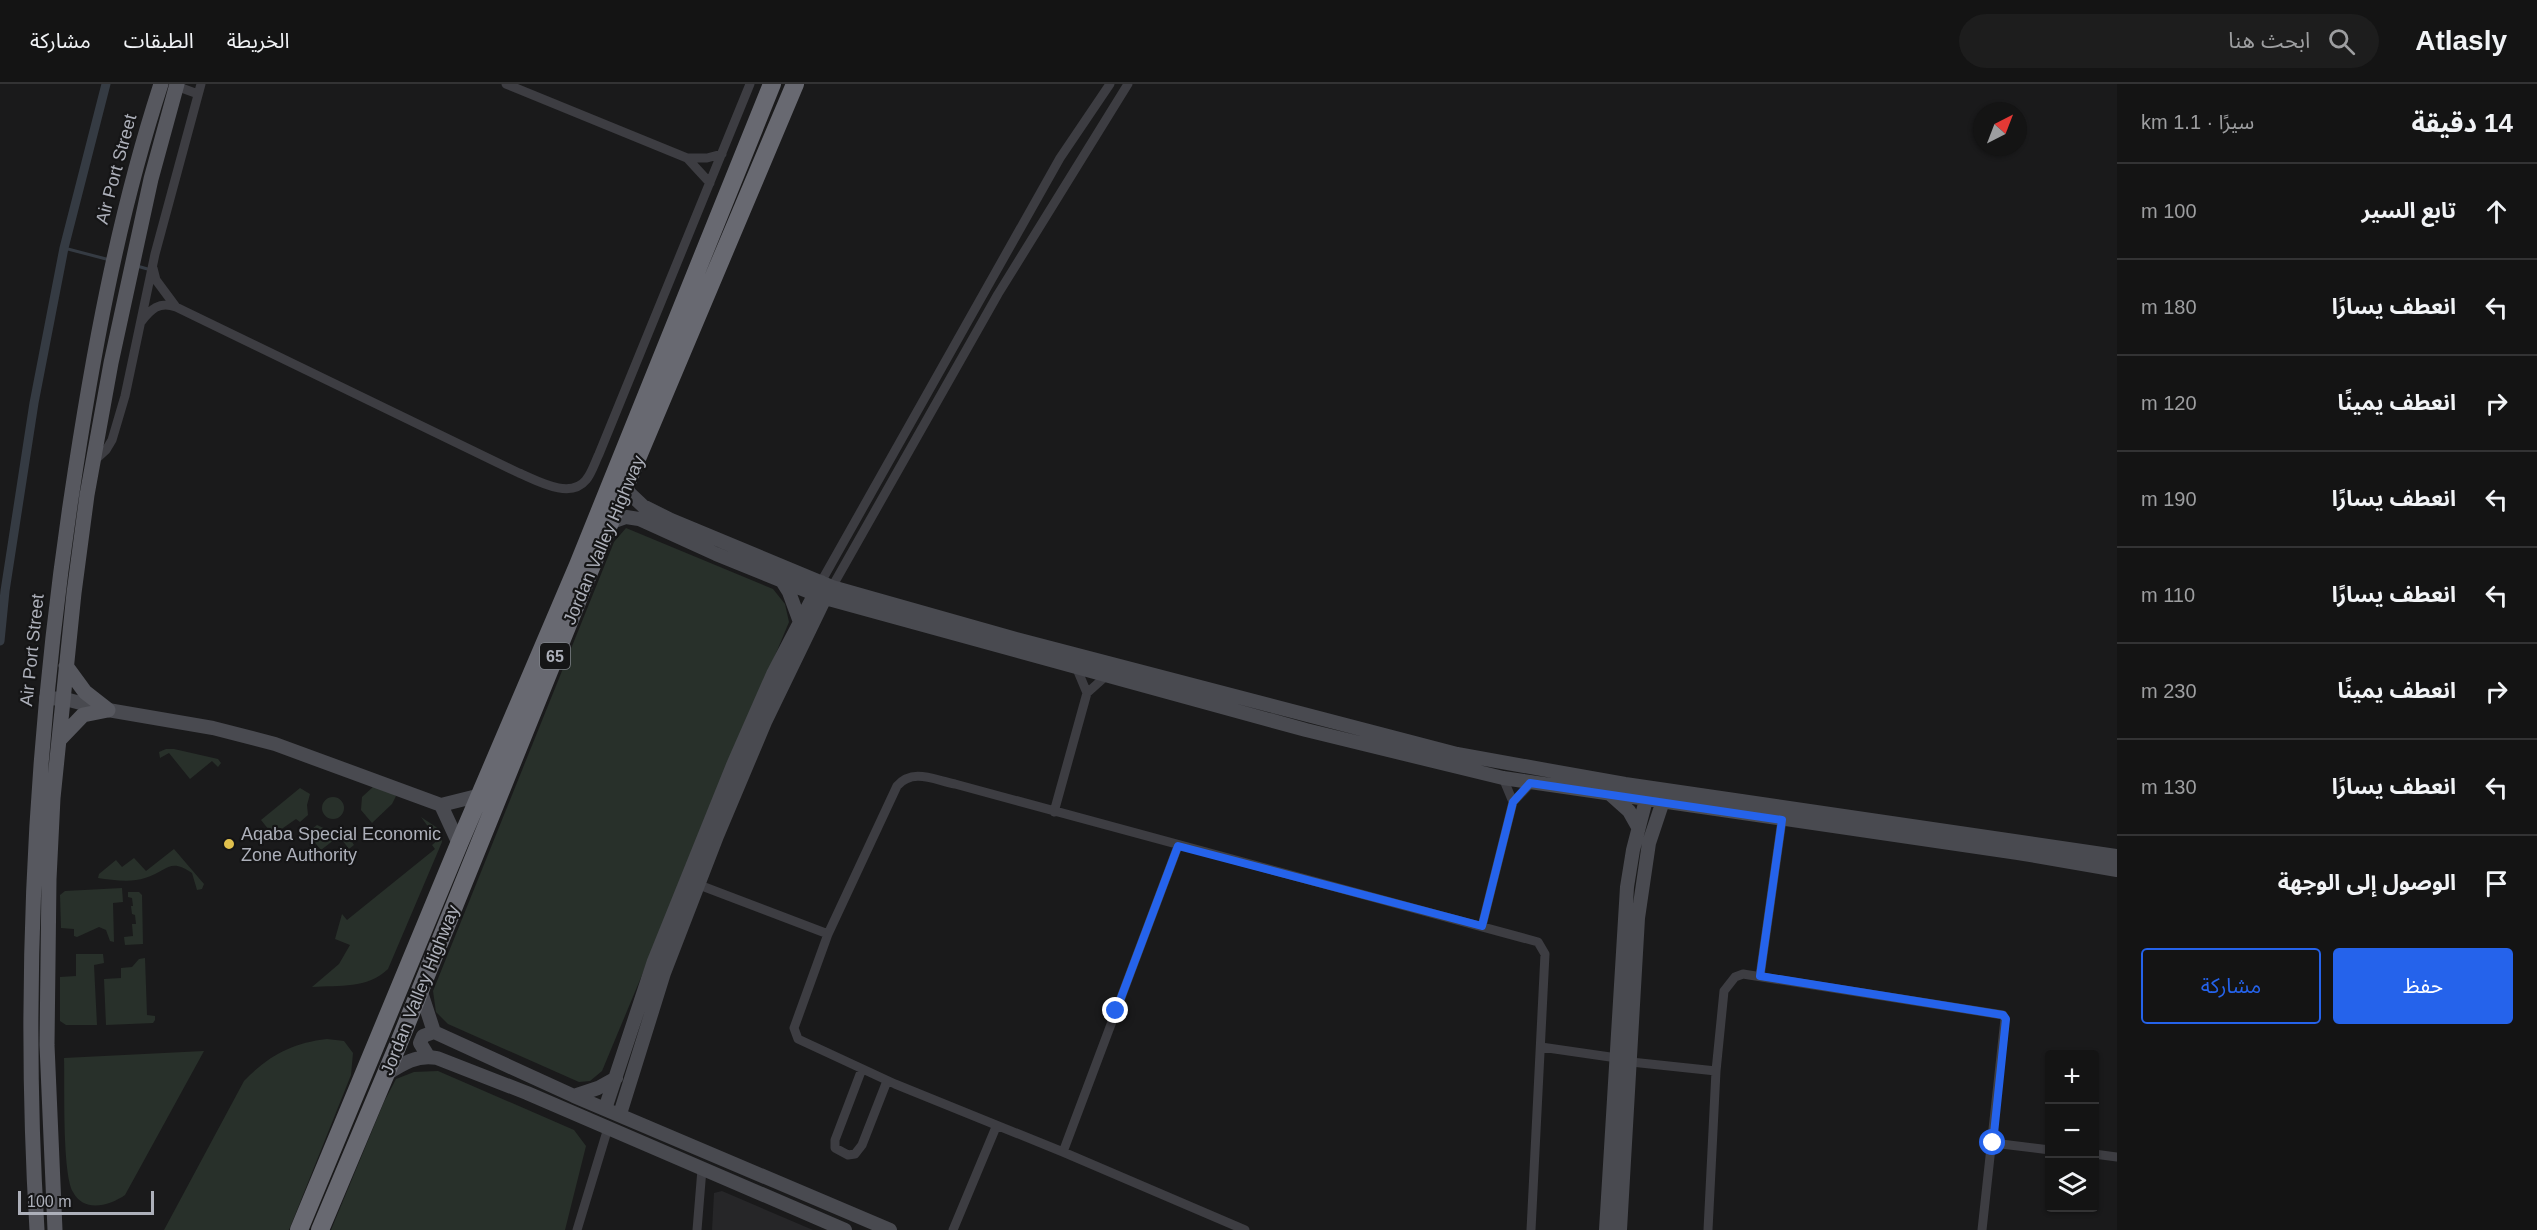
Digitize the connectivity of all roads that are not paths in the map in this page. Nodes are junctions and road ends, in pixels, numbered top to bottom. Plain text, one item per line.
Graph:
1 (161, 84) edge
2 (201, 84) edge
3 (506, 84) edge
4 (750, 84) edge
5 (772, 84) edge
6 (795, 84) edge
7 (1110, 84) edge
8 (1128, 84) edge
9 (177, 85) edge
10 (198, 94) junction
11 (722, 154) junction
12 (687, 158) junction
13 (710, 183) junction
14 (152, 267) junction
15 (176, 307) junction
16 (141, 322) junction
17 (93, 462) junction
18 (625, 489) junction
19 (612, 522) junction
20 (584, 568) junction
21 (782, 581) junction
22 (823, 590) junction
23 (847, 606) junction
24 (815, 620) junction
25 (800, 622) junction
26 (66, 666) junction
27 (1077, 669) junction
28 (1106, 676) junction
29 (1087, 693) junction
30 (46, 698) junction
31 (65, 699) junction
32 (108, 710) junction
33 (60, 739) junction
34 (1503, 778) junction
35 (1530, 783) junction
36 (1610, 794) junction
37 (1648, 794) junction
38 (481, 795) junction
39 (1665, 796) junction
40 (1513, 802) junction
41 (441, 805) junction
42 (1684, 805) junction
43 (1054, 812) junction
44 (1782, 820) junction
45 (1656, 825) junction
46 (1638, 827) junction
47 (459, 844) junction
48 (1178, 846) junction
49 (2117, 856) edge
50 (2117, 870) edge
51 (692, 882) junction
52 (1482, 926) junction
53 (828, 934) junction
54 (1760, 976) junction
55 (420, 989) junction
56 (384, 1028) junction
57 (434, 1032) junction
58 (402, 1035) junction
59 (1541, 1047) junction
60 (428, 1056) junction
61 (1617, 1058) junction
62 (1630, 1062) junction
63 (862, 1070) junction
64 (1716, 1071) junction
65 (385, 1075) junction
66 (615, 1078) junction
67 (887, 1081) junction
68 (627, 1090) junction
69 (574, 1096) junction
70 (605, 1109) junction
71 (620, 1114) junction
72 (646, 1126) junction
73 (996, 1127) junction
74 (608, 1128) junction
75 (1993, 1143) junction
76 (2045, 1150) edge
77 (1063, 1152) junction
78 (2099, 1155) edge
79 (2117, 1157) edge
80 (702, 1170) junction
81 (37, 1230) edge
82 (55, 1230) edge
83 (299, 1230) edge
84 (320, 1230) edge
85 (577, 1230) edge
86 (698, 1230) edge
87 (845, 1230) edge
88 (890, 1230) edge
89 (953, 1230) edge
90 (1245, 1230) edge
91 (1531, 1230) edge
92 (1606, 1230) edge
93 (1620, 1230) edge
94 (1708, 1230) edge
95 (1982, 1230) edge

1 - 30 main road, Air Port Street
2 - 10 street
3 - 12 street
4 - 11 street
5 - 20 highway, Jordan Valley Highway / 65
6 - 18 highway, Jordan Valley Highway / 65
7 - 22 street
8 - 22 street
9 - 10 street
9 - 17 main road, Air Port Street
10 - 14 street
11 - 12 street
11 - 13 street
12 - 13 street
13 - 15 street
14 - 15 street
14 - 16 street
15 - 16 street
16 - 17 street
17 - 26 main road, Air Port Street
18 - 19 highway, Jordan Valley Highway / 65
18 - 22 street
19 - 20 highway, Jordan Valley Highway / 65
19 - 21 street
20 - 38 highway, Jordan Valley Highway / 65
20 - 55 highway, Jordan Valley Highway / 65
21 - 22 street
21 - 25 street
22 - 23 street
22 - 24 street
22 - 25 street
22 - 37 street
23 - 24 street
23 - 27 street
24 - 51 street
25 - 51 street
26 - 31 main road, Air Port Street
26 - 32 main road
27 - 28 street
27 - 29 street
28 - 29 street
28 - 34 street
29 - 43 street
30 - 31 street
30 - 81 main road, Air Port Street
31 - 32 street
31 - 33 main road, Air Port Street
32 - 33 main road
32 - 41 street
33 - 82 main road, Air Port Street
34 - 35 street
34 - 40 street
35 - 36 street
35 - 40 street
36 - 37 street
36 - 46 street
37 - 39 street
37 - 46 street
38 - 41 street
38 - 47 highway, Jordan Valley Highway / 65
39 - 42 street
39 - 45 street
39 - 49 street
40 - 52 street
41 - 47 street
42 - 44 street
42 - 45 street
43 - 48 street
43 - 53 street
44 - 50 street
44 - 54 street
45 - 62 street
46 - 61 street
47 - 56 highway, Jordan Valley Highway / 65
48 - 52 street
48 - 77 street
51 - 53 street
51 - 66 street
51 - 68 street
52 - 59 street
53 - 63 street
54 - 64 street
54 - 75 street
55 - 57 street
55 - 58 highway, Jordan Valley Highway / 65
56 - 58 highway
56 - 83 highway, Jordan Valley Highway / 65
57 - 60 street
57 - 69 street
58 - 65 highway, Jordan Valley Highway / 65
59 - 61 street
59 - 91 street
60 - 65 street
60 - 74 street
61 - 92 street
62 - 64 street
62 - 93 street
63 - 67 street
63 - 67 street
64 - 94 street
65 - 84 highway, Jordan Valley Highway / 65
66 - 69 street
66 - 70 street
67 - 73 street
68 - 71 street
68 - 72 street
69 - 70 street
70 - 71 street
71 - 72 street
72 - 88 street
73 - 77 street
73 - 89 street
74 - 80 street
74 - 85 street
75 - 76 street
75 - 95 street
77 - 90 street
78 - 79 street
80 - 86 street
80 - 87 street

